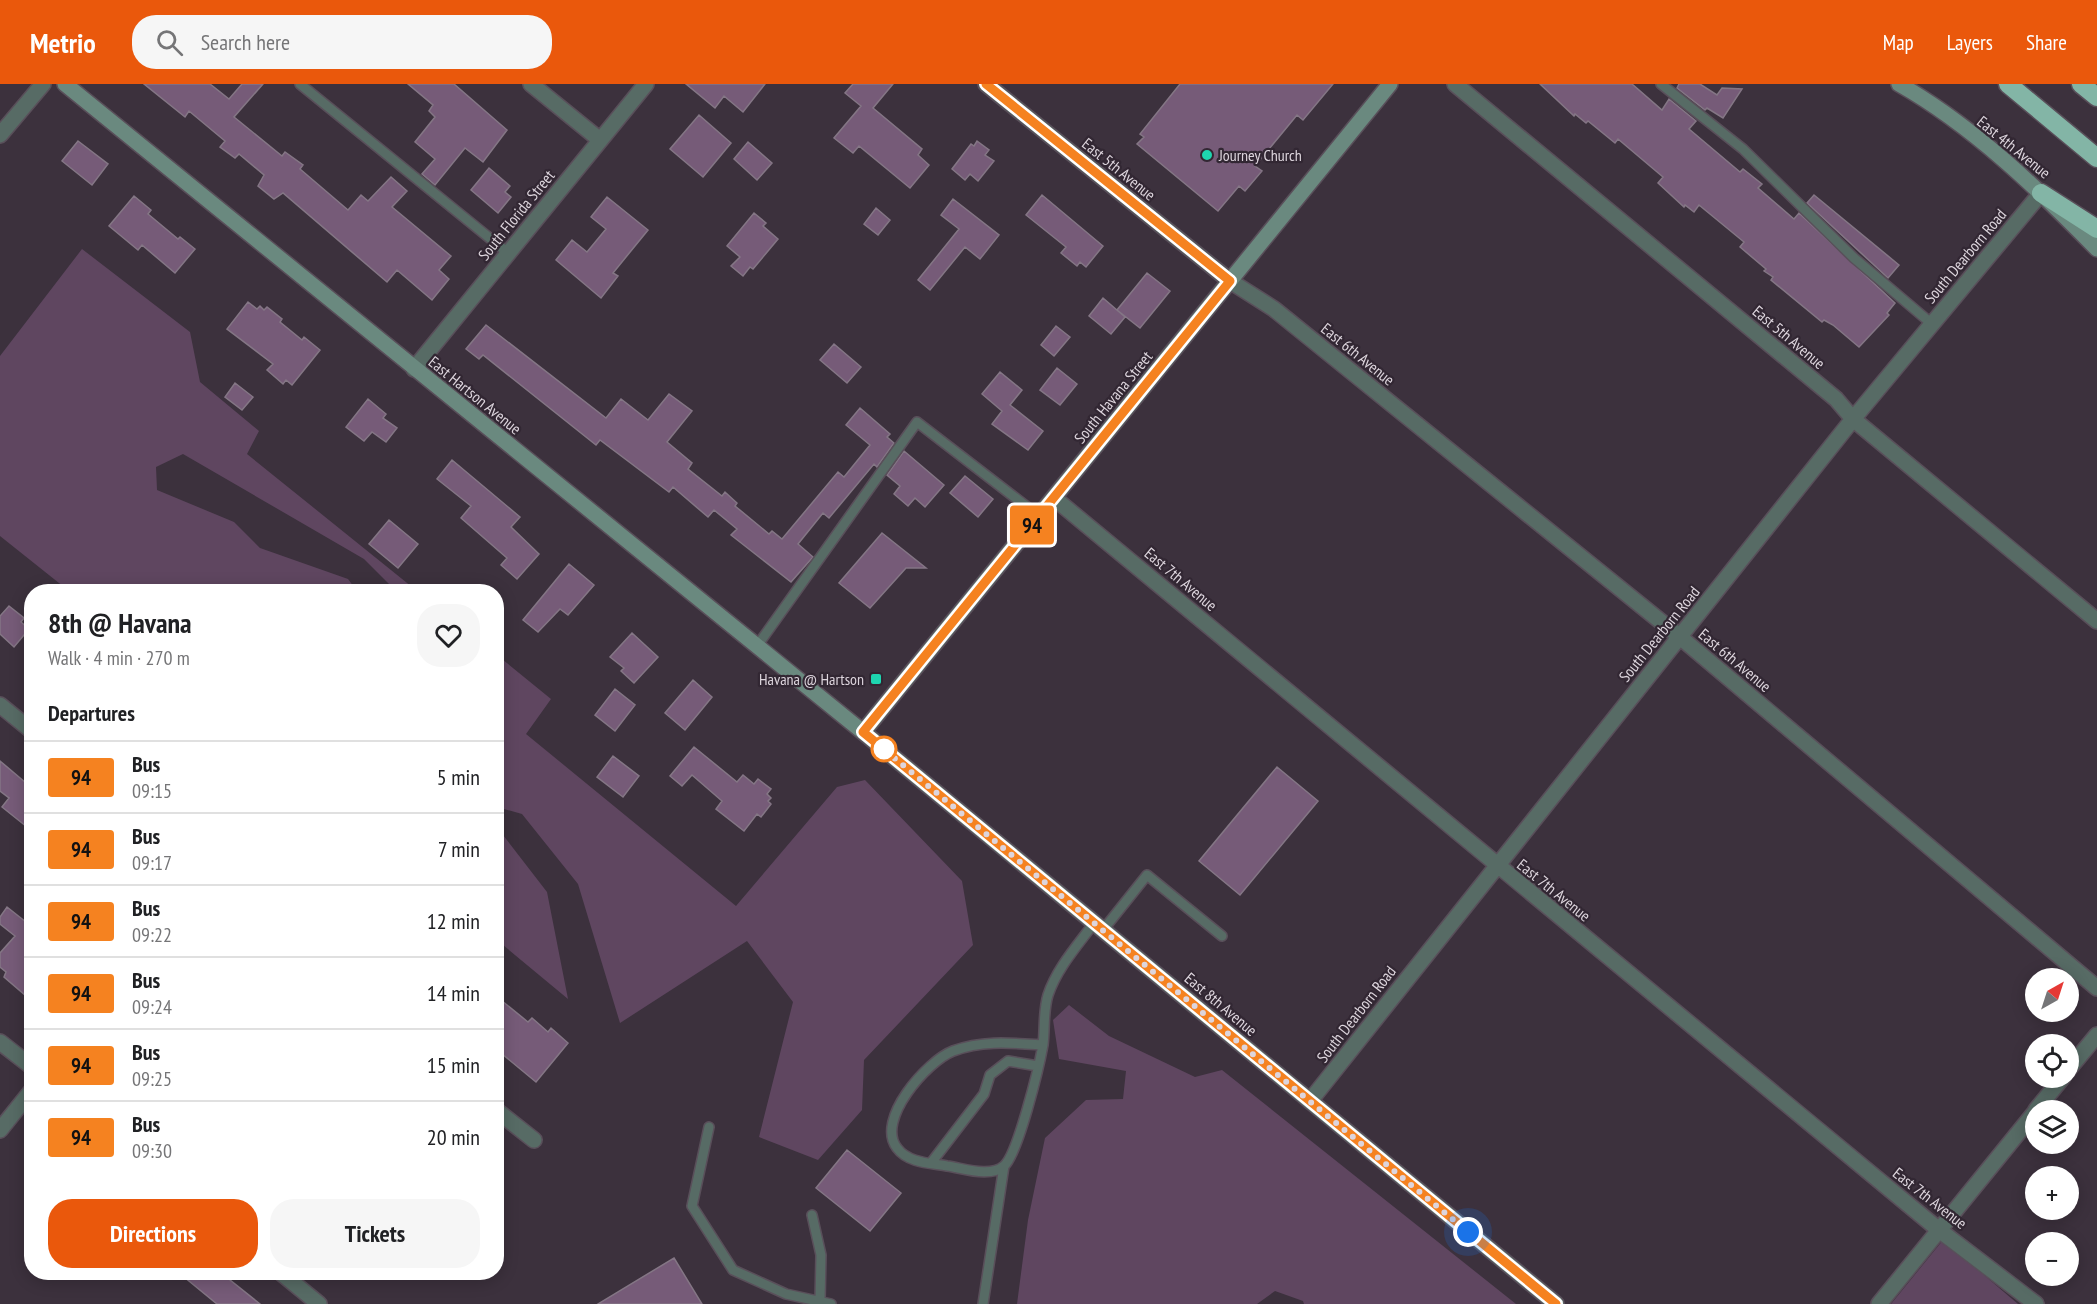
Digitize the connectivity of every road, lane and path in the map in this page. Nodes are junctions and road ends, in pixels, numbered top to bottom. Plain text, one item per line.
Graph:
1 (43, 84) edge
2 (65, 84) edge
3 (300, 84) edge
4 (531, 84) edge
5 (646, 84) edge
6 (986, 84) edge
7 (1390, 84) edge
8 (1455, 84) edge
9 (1661, 84) edge
10 (1899, 84) edge
11 (2008, 84) edge
12 (2081, 84) edge
13 (2097, 97) edge
14 (0, 135) edge
15 (600, 140) junction
16 (2097, 158) edge
17 (2042, 193) junction
18 (2097, 229) edge
19 (2097, 249) edge
20 (508, 253) junction
21 (1230, 281) junction
22 (1932, 324) junction
23 (414, 369) junction
24 (1853, 419) junction
25 (1054, 498) junction
26 (1039, 516) junction
27 (2097, 621) edge
28 (1680, 637) junction
29 (757, 646) junction
30 (0, 705) edge
31 (24, 724) edge
32 (863, 732) junction
33 (1496, 866) junction
34 (1098, 926) junction
35 (1222, 936) dead end
36 (2097, 988) edge
37 (2097, 1035) edge
38 (0, 1042) edge
39 (1042, 1045) junction
40 (2079, 1057) edge
41 (24, 1061) edge
42 (1038, 1066) junction
43 (2054, 1088) edge
44 (24, 1100) edge
45 (2044, 1100) edge
46 (1310, 1101) junction
47 (504, 1116) edge
48 (2025, 1124) edge
49 (709, 1127) dead end
50 (0, 1130) edge
51 (534, 1140) dead end
52 (931, 1163) junction
53 (1004, 1166) junction
54 (812, 1215) dead end
55 (1939, 1230) junction
56 (290, 1280) edge
57 (820, 1301) junction
58 (319, 1304) edge
59 (831, 1304) edge
60 (983, 1304) edge
61 (1556, 1304) edge
62 (1879, 1304) edge
63 (2036, 1304) edge

1 - 14 street
2 - 23 street, East Hartson Avenue
3 - 20 lane
4 - 15 street
5 - 15 street, South Florida Street
6 - 21 street, East 5th Avenue
7 - 21 street, South Havana Street
8 - 24 street, East 5th Avenue
9 - 22 lane
10 - 17 street, East 4th Avenue
11 - 16 highway
12 - 13 highway
15 - 20 street, South Florida Street
17 - 18 highway
17 - 19 street, East 4th Avenue
17 - 22 street, South Dearborn Road
20 - 23 street, South Florida Street
21 - 25 street, South Havana Street
21 - 28 street, East 6th Avenue
22 - 24 street, South Dearborn Road
23 - 29 street, East Hartson Avenue
24 - 27 street, East 5th Avenue
24 - 28 street, South Dearborn Road
25 - 26 street, South Havana Street
25 - 33 street, East 7th Avenue
26 - 29 lane
26 - 32 street, South Havana Street
28 - 33 street, South Dearborn Road
28 - 36 street, East 6th Avenue
29 - 32 street, East Hartson Avenue
30 - 31 street
32 - 34 street, East 8th Avenue
33 - 46 street, South Dearborn Road
33 - 55 street, East 7th Avenue
34 - 35 lane
34 - 39 lane
34 - 46 street, East 8th Avenue
37 - 40 street
38 - 41 street
39 - 42 lane
39 - 52 lane
42 - 52 lane
42 - 53 lane
43 - 45 street
44 - 50 street
46 - 61 street, East 8th Avenue
47 - 51 street
48 - 55 street
49 - 57 lane
52 - 53 lane
53 - 60 lane
54 - 57 lane
55 - 62 street
55 - 63 street, East 7th Avenue
56 - 58 street
57 - 59 lane

